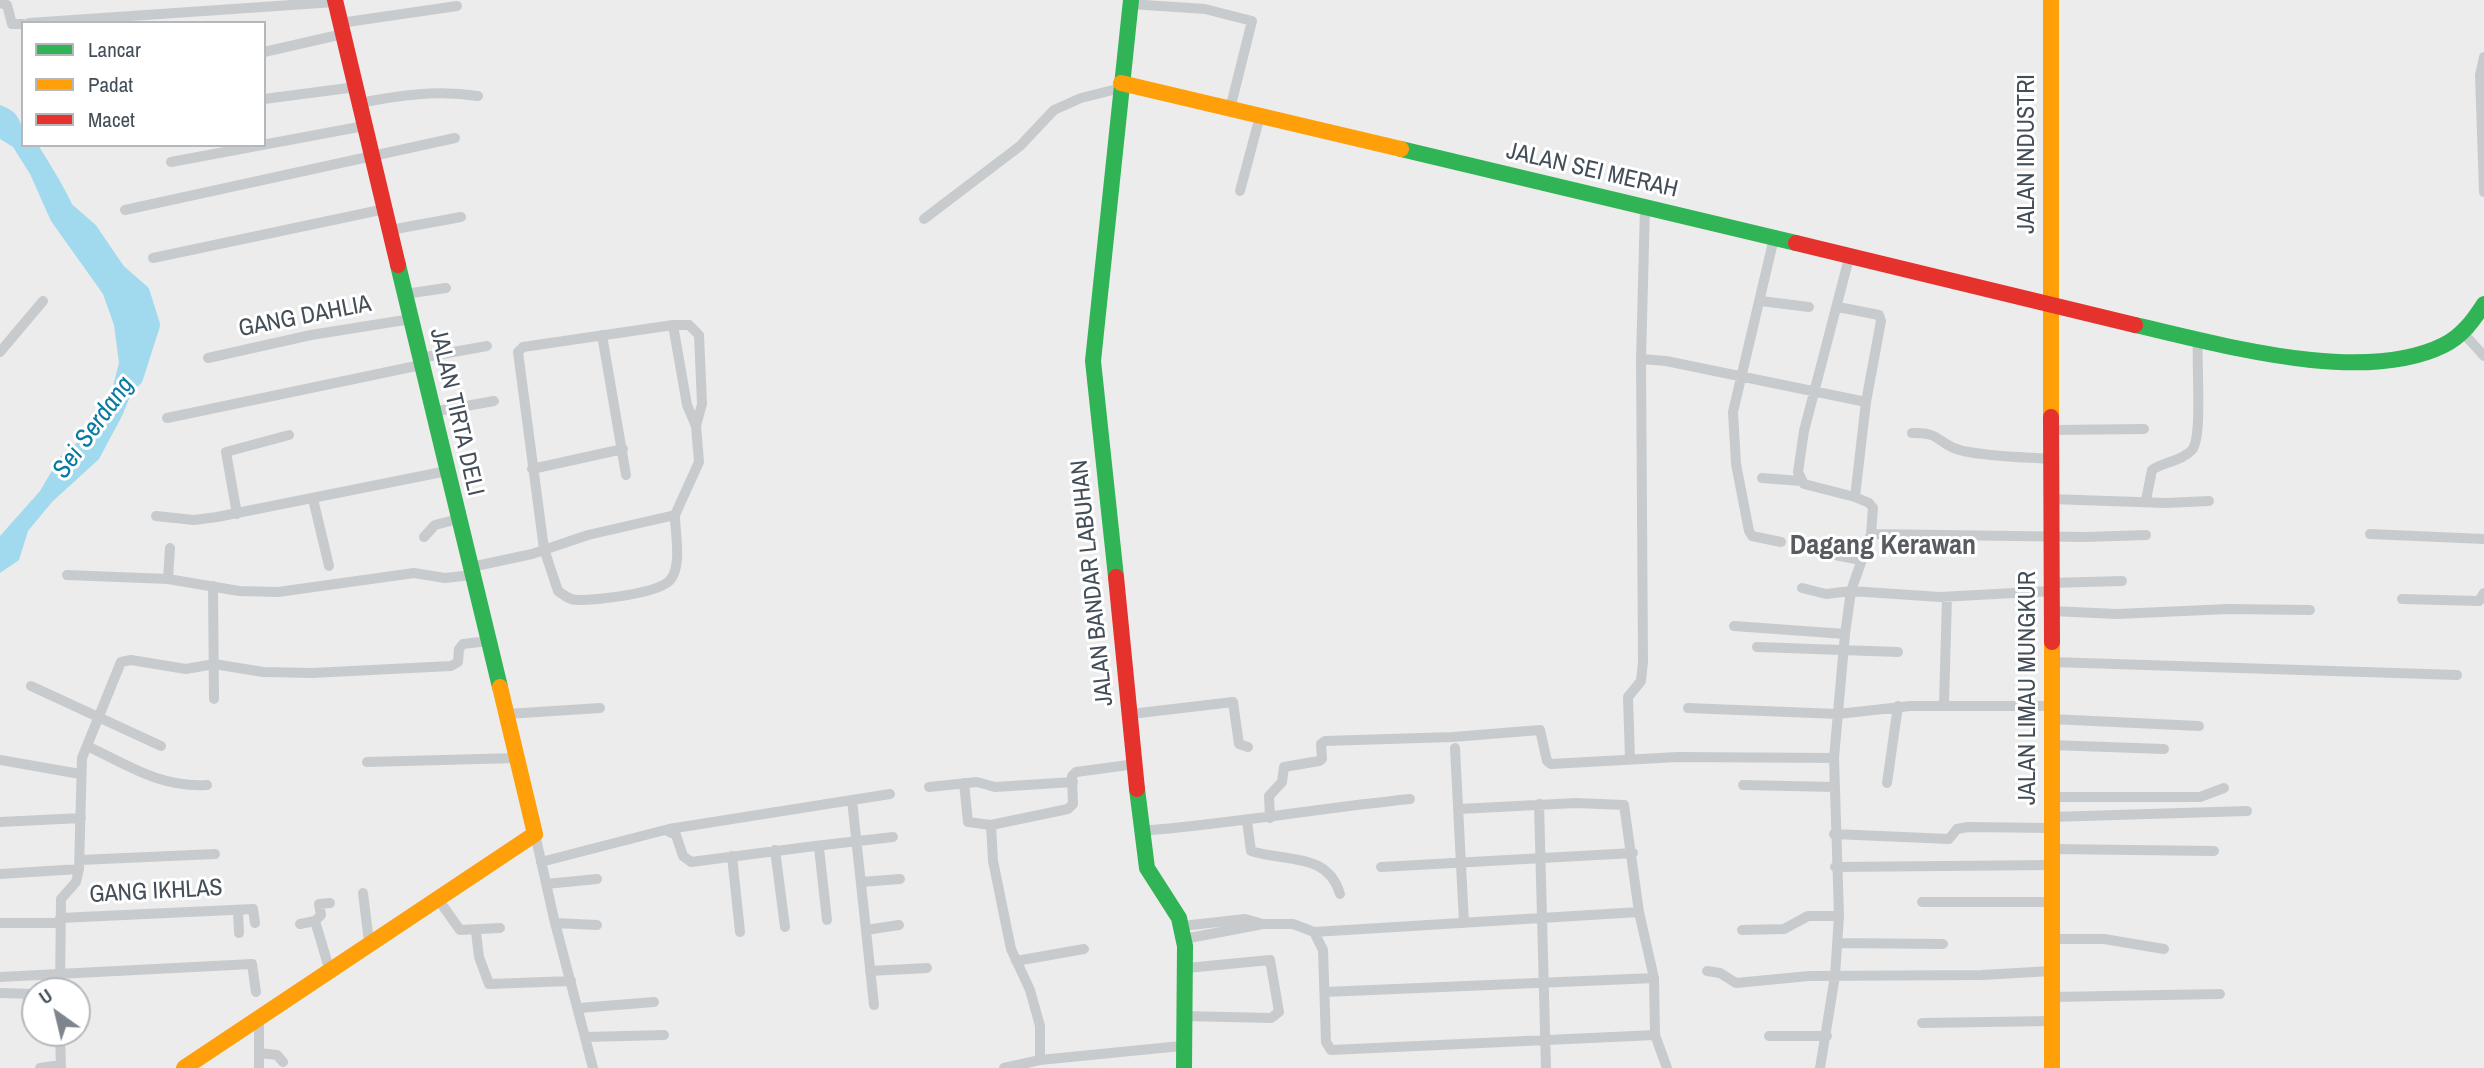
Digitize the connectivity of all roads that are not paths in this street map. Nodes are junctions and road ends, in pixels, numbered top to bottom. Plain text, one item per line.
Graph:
1 (2051, 0) edge
2 (335, 1) edge
3 (1131, 2) edge
4 (0, 3) edge
5 (457, 6) dead end
6 (73, 21) edge
7 (21, 24) edge
8 (342, 29) junction
9 (266, 51) edge
10 (2484, 57) edge
11 (1121, 86) junction
12 (358, 95) junction
13 (478, 96) dead end
14 (266, 99) edge
15 (1230, 109) junction
16 (1260, 116) junction
17 (364, 126) junction
18 (455, 138) dead end
19 (266, 144) edge
20 (251, 147) edge
21 (372, 157) junction
22 (171, 162) dead end
23 (1240, 191) dead end
24 (2484, 192) edge
25 (1645, 207) junction
26 (385, 209) junction
27 (125, 210) dead end
28 (461, 217) dead end
29 (924, 219) dead end
30 (390, 230) junction
31 (1774, 238) junction
32 (153, 258) dead end
33 (1849, 258) junction
34 (446, 288) dead end
35 (405, 295) junction
36 (43, 300) dead end
37 (1761, 301) junction
38 (2484, 304) edge
39 (1809, 307) dead end
40 (1838, 307) junction
41 (2052, 307) junction
42 (411, 319) junction
43 (673, 325) junction
44 (2464, 334) junction
45 (602, 335) junction
46 (2197, 340) junction
47 (487, 346) dead end
48 (0, 352) edge
49 (2484, 356) edge
50 (208, 358) dead end
51 (1641, 359) junction
52 (421, 361) junction
53 (1741, 376) junction
54 (1815, 393) junction
55 (494, 401) dead end
56 (1866, 402) junction
57 (432, 412) junction
58 (167, 418) dead end
59 (696, 426) junction
60 (2144, 429) dead end
61 (2053, 430) junction
62 (1912, 433) dead end
63 (289, 435) dead end
64 (623, 449) junction
65 (2052, 458) junction
66 (532, 469) junction
67 (447, 471) junction
68 (626, 475) dead end
69 (1762, 478) dead end
70 (1801, 481) junction
71 (1855, 497) junction
72 (313, 499) junction
73 (2051, 499) junction
74 (2146, 500) junction
75 (2209, 501) dead end
76 (237, 514) junction
77 (675, 515) junction
78 (156, 516) dead end
79 (457, 519) junction
80 (1871, 534) junction
81 (2370, 534) dead end
82 (2051, 535) junction
83 (2146, 535) dead end
84 (424, 537) dead end
85 (2484, 538) edge
86 (1781, 542) dead end
87 (170, 548) dead end
88 (544, 550) junction
89 (1819, 552) dead end
90 (1861, 559) junction
91 (329, 566) dead end
92 (471, 571) junction
93 (67, 575) dead end
94 (168, 579) junction
95 (2122, 581) dead end
96 (213, 586) junction
97 (2051, 587) junction
98 (1802, 588) dead end
99 (1850, 591) junction
100 (2484, 593) edge
101 (1947, 597) junction
102 (2402, 599) dead end
103 (2310, 610) dead end
104 (2052, 611) junction
105 (1734, 626) dead end
106 (1844, 634) junction
107 (488, 641) junction
108 (1757, 647) dead end
109 (1844, 649) junction
110 (1898, 652) dead end
111 (2052, 662) junction
112 (214, 664) junction
113 (2457, 675) dead end
114 (32, 686) dead end
115 (214, 699) dead end
116 (1944, 705) junction
117 (1898, 706) junction
118 (600, 708) dead end
119 (1688, 708) dead end
120 (2052, 713) junction
121 (1131, 714) junction
122 (1838, 714) junction
123 (507, 715) junction
124 (98, 718) junction
125 (2199, 726) dead end
126 (2051, 745) junction
127 (87, 746) junction
128 (161, 746) dead end
129 (1248, 747) dead end
130 (1455, 748) dead end
131 (2164, 749) dead end
132 (517, 758) junction
133 (1834, 758) junction
134 (1630, 759) junction
135 (0, 760) edge
136 (367, 762) dead end
137 (1136, 764) junction
138 (80, 774) junction
139 (1073, 782) junction
140 (964, 783) junction
141 (1887, 783) dead end
142 (207, 785) dead end
143 (1743, 785) dead end
144 (929, 787) dead end
145 (1835, 787) junction
146 (2224, 788) dead end
147 (890, 794) dead end
148 (2051, 797) junction
149 (1410, 799) dead end
150 (852, 800) junction
151 (1539, 804) junction
152 (1459, 809) junction
153 (2247, 811) dead end
154 (81, 818) junction
155 (1270, 818) junction
156 (1247, 821) junction
157 (0, 822) edge
158 (2051, 823) junction
159 (991, 825) junction
160 (669, 830) junction
161 (1141, 831) junction
162 (535, 834) junction
163 (1834, 834) junction
164 (893, 837) dead end
165 (856, 841) junction
166 (815, 846) junction
167 (775, 850) junction
168 (2214, 851) dead end
169 (1633, 853) junction
170 (215, 854) dead end
171 (732, 856) junction
172 (2052, 857) junction
173 (1541, 859) junction
174 (541, 862) junction
175 (80, 864) junction
176 (1461, 864) junction
177 (1381, 867) dead end
178 (1835, 867) junction
179 (0, 874) edge
180 (597, 879) dead end
181 (900, 879) dead end
182 (861, 882) junction
183 (546, 884) junction
184 (363, 893) dead end
185 (1340, 894) dead end
186 (438, 900) junction
187 (1922, 902) dead end
188 (2053, 902) junction
189 (330, 903) dead end
190 (238, 910) junction
191 (1639, 912) junction
192 (1839, 916) junction
193 (1543, 918) junction
194 (60, 920) junction
195 (315, 920) junction
196 (827, 920) dead end
197 (0, 923) edge
198 (256, 923) dead end
199 (555, 923) junction
200 (1464, 923) junction
201 (300, 924) dead end
202 (597, 925) dead end
203 (899, 925) dead end
204 (785, 927) dead end
205 (500, 928) dead end
206 (866, 930) junction
207 (1742, 930) dead end
208 (476, 932) junction
209 (740, 932) dead end
210 (1183, 932) junction
211 (1314, 932) junction
212 (239, 933) dead end
213 (2052, 939) junction
214 (369, 942) junction
215 (1837, 943) junction
216 (1944, 944) dead end
217 (1084, 949) dead end
218 (2164, 949) dead end
219 (1016, 961) junction
220 (329, 968) junction
221 (928, 968) dead end
222 (1187, 968) junction
223 (870, 971) junction
224 (1707, 971) dead end
225 (2051, 971) junction
226 (60, 976) junction
227 (1835, 976) junction
228 (0, 977) edge
229 (1654, 978) junction
230 (571, 981) junction
231 (1542, 982) junction
232 (256, 992) dead end
233 (1325, 992) junction
234 (0, 993) edge
235 (21, 994) edge
236 (2220, 994) dead end
237 (2052, 997) junction
238 (654, 1002) dead end
239 (874, 1005) dead end
240 (579, 1008) junction
241 (259, 1015) junction
242 (1184, 1016) junction
243 (2052, 1021) junction
244 (1922, 1023) dead end
245 (664, 1035) dead end
246 (1654, 1035) junction
247 (1769, 1036) dead end
248 (1827, 1036) junction
249 (586, 1038) junction
250 (1544, 1042) junction
251 (1181, 1046) junction
252 (60, 1047) edge
253 (259, 1053) junction
254 (283, 1062) dead end
255 (1045, 1062) edge
256 (61, 1066) edge
257 (40, 1068) edge
258 (184, 1068) edge
259 (259, 1068) edge
260 (593, 1068) edge
261 (1004, 1068) edge
262 (1184, 1068) edge
263 (1546, 1068) edge
264 (1667, 1068) edge
265 (1821, 1068) edge
266 (2052, 1068) edge

1 - 41 street, JALAN INDUSTRI
2 - 6 street
2 - 8 street, JALAN TIRTA DELI
3 - 11 street, JALAN BANDAR LABUHAN
3 - 15 street
4 - 7 street
5 - 8 street
8 - 9 street
8 - 12 street, JALAN TIRTA DELI
10 - 24 street
11 - 15 street, JALAN SEI MERAH
11 - 29 street
11 - 121 street, JALAN BANDAR LABUHAN
12 - 13 street
12 - 14 street
12 - 17 street, JALAN TIRTA DELI
15 - 16 street, JALAN SEI MERAH
16 - 23 street
16 - 25 street, JALAN SEI MERAH
17 - 19 street
17 - 21 street, JALAN TIRTA DELI
18 - 21 street
20 - 22 street
21 - 26 street, JALAN TIRTA DELI
21 - 27 street
25 - 31 street, JALAN SEI MERAH
25 - 51 street
26 - 30 street, JALAN TIRTA DELI
26 - 32 street
28 - 30 street
30 - 35 street, JALAN TIRTA DELI
31 - 33 street, JALAN SEI MERAH
31 - 37 street
33 - 40 street
33 - 41 street, JALAN SEI MERAH
34 - 35 street
35 - 42 street, JALAN TIRTA DELI
36 - 48 street
37 - 39 street
37 - 53 street
38 - 44 street
40 - 54 street
40 - 56 street
41 - 46 street, JALAN SEI MERAH
41 - 61 street, JALAN LIMAU MUNGKUR
42 - 50 street, GANG DAHLIA
42 - 52 street, JALAN TIRTA DELI
43 - 45 street
43 - 59 street
43 - 59 street
44 - 46 street, JALAN SEI MERAH
44 - 49 street
45 - 64 street
45 - 66 street
46 - 74 street
47 - 52 street
51 - 53 street
51 - 134 street
52 - 57 street, JALAN TIRTA DELI
52 - 58 street
53 - 54 street
53 - 86 street
54 - 56 street
54 - 70 street
55 - 57 street
56 - 71 street
57 - 67 street, JALAN TIRTA DELI
59 - 77 street
60 - 61 street
61 - 65 street, JALAN LIMAU MUNGKUR
62 - 65 street
63 - 76 street
64 - 66 street
64 - 68 street
65 - 73 street, JALAN LIMAU MUNGKUR
66 - 88 street
67 - 72 street
67 - 79 street, JALAN TIRTA DELI
69 - 70 street
70 - 71 street
71 - 80 street
72 - 76 street
72 - 91 street
73 - 74 street
73 - 82 street, JALAN LIMAU MUNGKUR
74 - 75 street
76 - 78 street
77 - 88 street
77 - 88 street
79 - 84 street
79 - 92 street, JALAN TIRTA DELI
80 - 82 street
80 - 90 street
81 - 85 street
82 - 83 street
82 - 97 street, JALAN LIMAU MUNGKUR
87 - 94 street
88 - 92 street
89 - 90 street
90 - 99 street
92 - 96 street
92 - 107 street, JALAN TIRTA DELI
93 - 94 street
94 - 96 street
95 - 97 street
96 - 112 street
97 - 101 street
97 - 104 street, JALAN LIMAU MUNGKUR
98 - 99 street
99 - 101 street
99 - 106 street
100 - 102 street
101 - 116 street
103 - 104 street
104 - 111 street, JALAN LIMAU MUNGKUR
105 - 106 street
106 - 109 street
107 - 112 street
107 - 123 street, JALAN TIRTA DELI
108 - 109 street
109 - 110 street
109 - 122 street
111 - 113 street
111 - 120 street, JALAN LIMAU MUNGKUR
112 - 115 street
112 - 124 street
114 - 124 street
116 - 117 street
116 - 120 street
117 - 122 street
117 - 141 street
118 - 123 street
119 - 122 street
120 - 125 street
120 - 126 street, JALAN LIMAU MUNGKUR
121 - 129 street
121 - 137 street, JALAN BANDAR LABUHAN
122 - 133 street
123 - 132 street, JALAN TIRTA DELI
124 - 127 street
124 - 128 street
126 - 131 street
126 - 148 street, JALAN LIMAU MUNGKUR
127 - 138 street
127 - 142 street
130 - 152 street
132 - 136 street
132 - 162 street, JALAN TIRTA DELI
133 - 134 street
133 - 145 street
134 - 155 street
135 - 138 street
137 - 139 street
137 - 161 street, JALAN BANDAR LABUHAN
138 - 154 street
139 - 140 street
139 - 159 street
140 - 144 street
140 - 159 street
143 - 145 street
145 - 163 street
146 - 148 street
147 - 150 street
148 - 158 street, JALAN LIMAU MUNGKUR
149 - 155 street
150 - 160 street
150 - 165 street
151 - 152 street
151 - 169 street
151 - 173 street
152 - 176 street
153 - 158 street
154 - 157 street
154 - 175 street
155 - 156 street
156 - 161 street
156 - 185 street
158 - 163 street
158 - 172 street, JALAN LIMAU MUNGKUR
159 - 219 street
160 - 171 street
160 - 174 street
161 - 210 street, JALAN BANDAR LABUHAN
162 - 174 street
162 - 186 street
163 - 178 street
164 - 165 street
165 - 166 street
165 - 182 street
166 - 167 street
166 - 196 street
167 - 171 street
167 - 204 street
168 - 172 street
169 - 173 street
169 - 191 street
170 - 175 street
171 - 209 street
172 - 178 street
172 - 188 street, JALAN LIMAU MUNGKUR
173 - 176 street
173 - 193 street
174 - 183 street
175 - 179 street
175 - 194 street
176 - 177 street
176 - 200 street
178 - 192 street
180 - 183 street
181 - 182 street
182 - 206 street
183 - 199 street
184 - 214 street
186 - 208 street
186 - 214 street
187 - 188 street
188 - 213 street, JALAN LIMAU MUNGKUR
189 - 195 street
190 - 194 street, GANG IKHLAS
190 - 198 street, GANG IKHLAS
190 - 212 street
191 - 193 street
191 - 229 street
192 - 207 street
192 - 215 street
193 - 200 street
193 - 231 street
194 - 197 street, GANG IKHLAS
194 - 226 street
195 - 201 street
195 - 220 street
199 - 202 street
199 - 230 street
200 - 211 street
203 - 206 street
205 - 208 street
206 - 223 street
208 - 230 street
210 - 211 street
210 - 222 street, JALAN BANDAR LABUHAN
211 - 233 street
213 - 218 street
213 - 225 street, JALAN LIMAU MUNGKUR
214 - 220 street
215 - 216 street
215 - 227 street
217 - 219 street
219 - 255 street
220 - 241 street
221 - 223 street
222 - 242 street, JALAN BANDAR LABUHAN
222 - 242 street
223 - 239 street
224 - 227 street
225 - 227 street
225 - 237 street, JALAN LIMAU MUNGKUR
226 - 228 street
226 - 232 street
227 - 248 street
229 - 231 street
229 - 246 street
230 - 240 street
231 - 233 street
231 - 250 street
233 - 250 street
234 - 235 street
236 - 237 street
237 - 243 street, JALAN LIMAU MUNGKUR
238 - 240 street
240 - 249 street
241 - 253 street
241 - 258 street
242 - 251 street, JALAN BANDAR LABUHAN
243 - 244 street
243 - 266 street, JALAN LIMAU MUNGKUR
245 - 249 street
246 - 250 street
246 - 264 street
247 - 248 street
248 - 265 street
249 - 260 street
250 - 263 street
251 - 255 street
251 - 262 street, JALAN BANDAR LABUHAN
252 - 256 street
253 - 254 street
253 - 259 street
255 - 261 street
256 - 257 street

